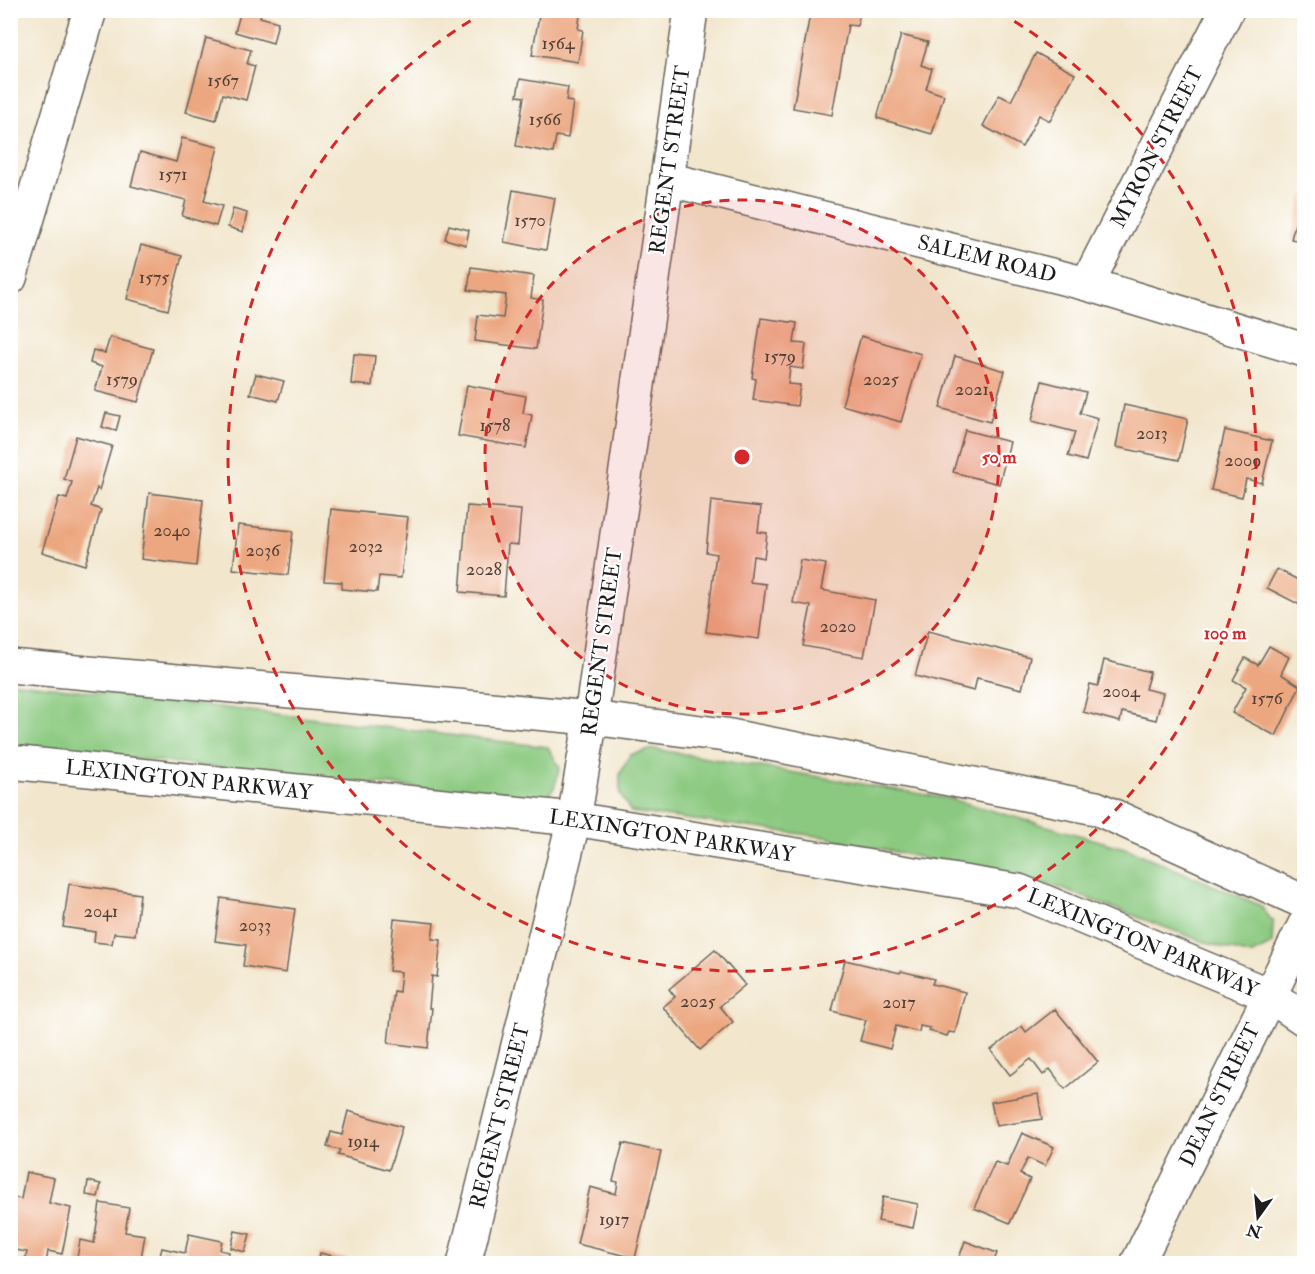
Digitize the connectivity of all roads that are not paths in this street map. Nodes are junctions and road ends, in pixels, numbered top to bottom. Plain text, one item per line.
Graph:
1 (90, 10) edge
2 (691, 10) edge
3 (1227, 10) edge
4 (667, 179) junction
5 (10, 278) edge
6 (1087, 284) junction
7 (1305, 350) edge
8 (10, 666) edge
9 (591, 718) junction
10 (10, 762) edge
11 (574, 819) junction
12 (1305, 902) edge
13 (1305, 926) edge
14 (1269, 995) junction
15 (1305, 1019) edge
16 (464, 1263) edge
17 (1137, 1263) edge

1 - 5 street
2 - 4 street, REGENT STREET
3 - 6 street, MYRON STREET
4 - 6 street, SALEM ROAD
4 - 9 street, REGENT STREET
6 - 7 street, SALEM ROAD
8 - 9 street
9 - 11 street, REGENT STREET
9 - 12 street
10 - 11 street, LEXINGTON PARKWAY
11 - 14 street, LEXINGTON PARKWAY
11 - 16 street, REGENT STREET
13 - 14 street, DEAN STREET
14 - 15 street, LEXINGTON PARKWAY
14 - 17 street, DEAN STREET

